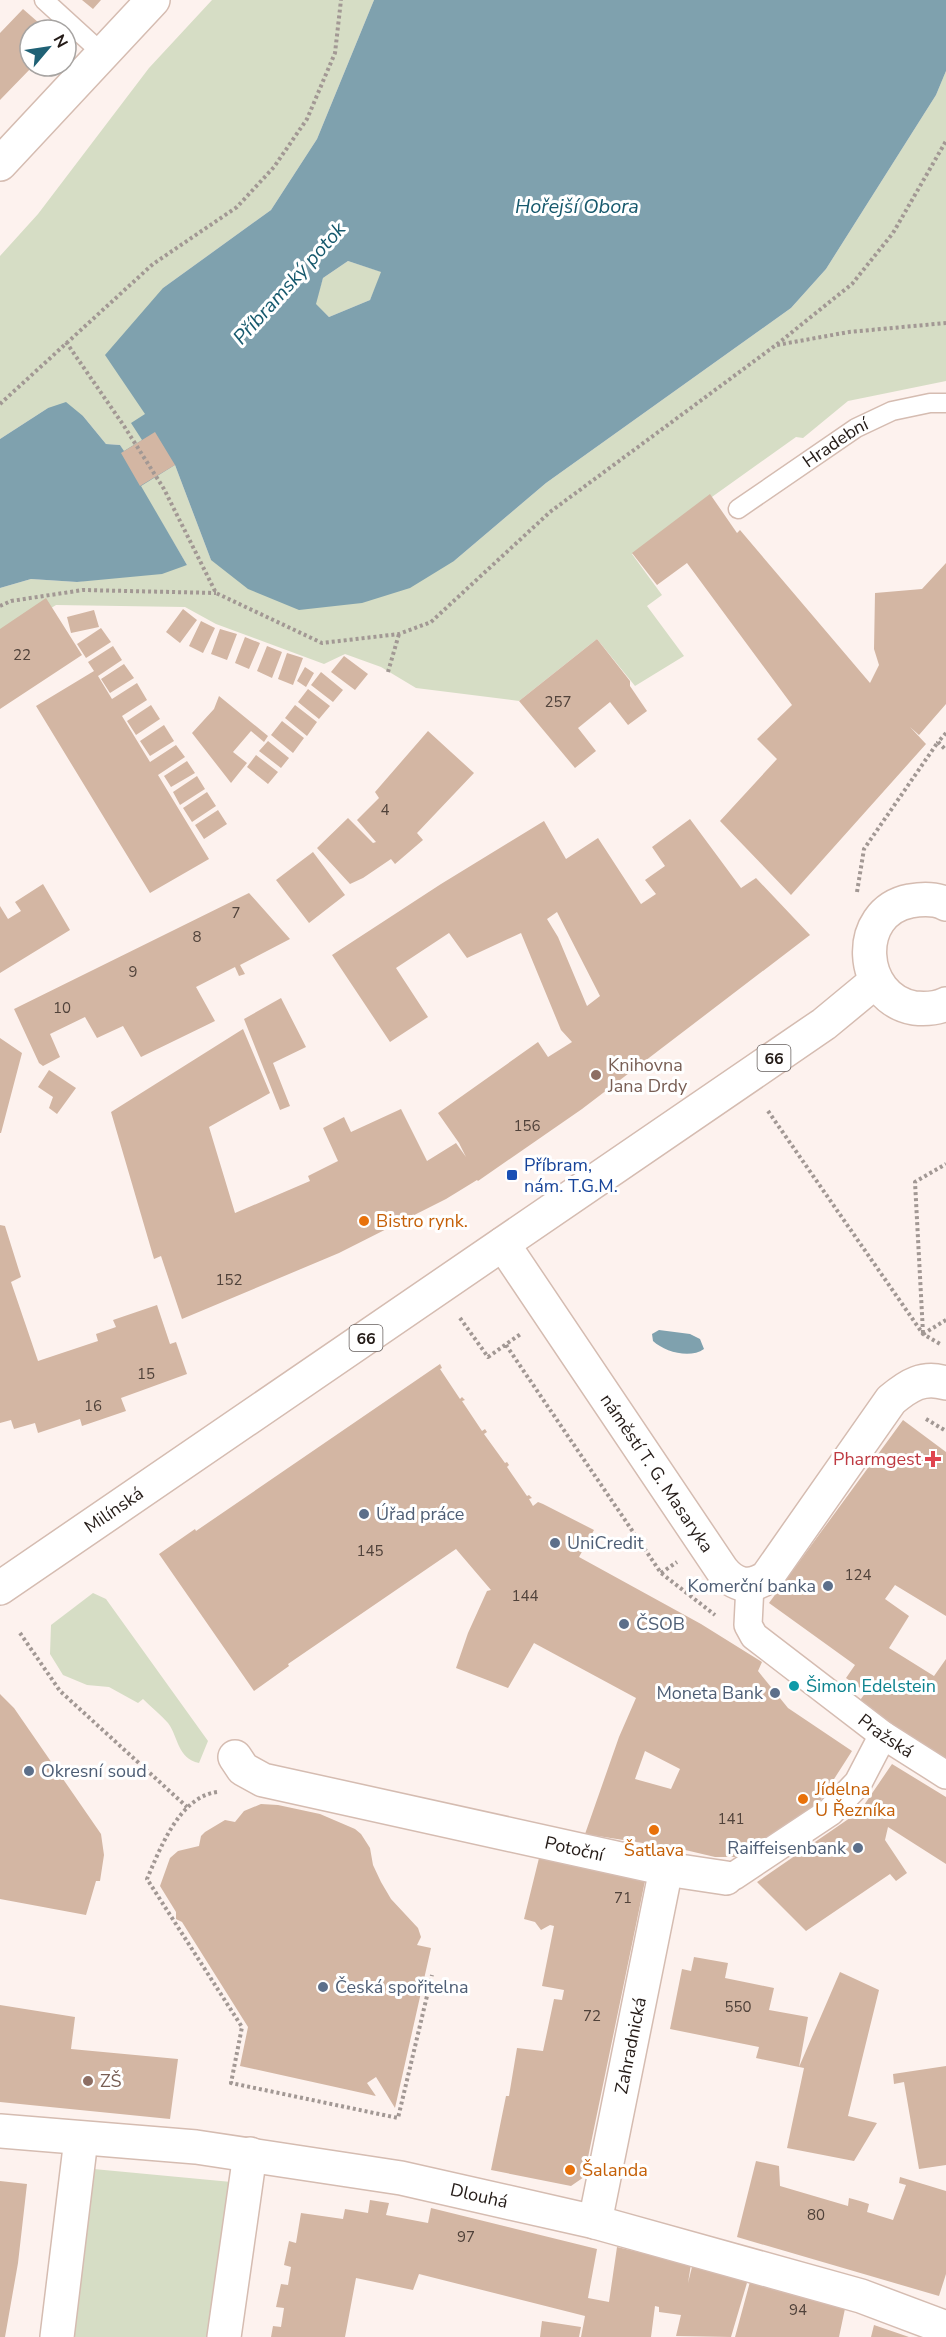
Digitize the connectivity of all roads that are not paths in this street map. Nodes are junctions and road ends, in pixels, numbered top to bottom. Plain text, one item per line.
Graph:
1 (44, 0) edge
2 (153, 0) edge
3 (102, 53) junction
4 (0, 164) edge
5 (946, 403) edge
6 (738, 509) dead end
7 (945, 900) edge
8 (876, 981) junction
9 (946, 1004) edge
10 (503, 1244) junction
11 (946, 1383) edge
12 (750, 1585) junction
13 (0, 1588) edge
14 (879, 1743) junction
15 (235, 1757) dead end
16 (946, 1775) edge
17 (666, 1869) junction
18 (726, 1878) joint
19 (0, 2131) edge
20 (81, 2139) junction
21 (250, 2154) junction
22 (595, 2222) junction
23 (946, 2328) edge
24 (57, 2337) edge
25 (224, 2337) edge

1 - 3 lane
2 - 3 street
3 - 4 street
5 - 6 lane, Hradební
7 - 8 street
8 - 9 street
8 - 10 street, 66
10 - 12 street, náměstí T. G. Masaryka
10 - 13 street, Milínská / 66
11 - 12 street
12 - 14 street, Pražská
14 - 16 street, Pražská
14 - 18 street, Potoční
15 - 17 street, Potoční
17 - 18 street, Potoční
17 - 22 street, Zahradnická
19 - 20 street, Dlouhá
20 - 21 street, Dlouhá
20 - 24 street
21 - 22 street, Dlouhá
21 - 25 street
22 - 23 street, Dlouhá

